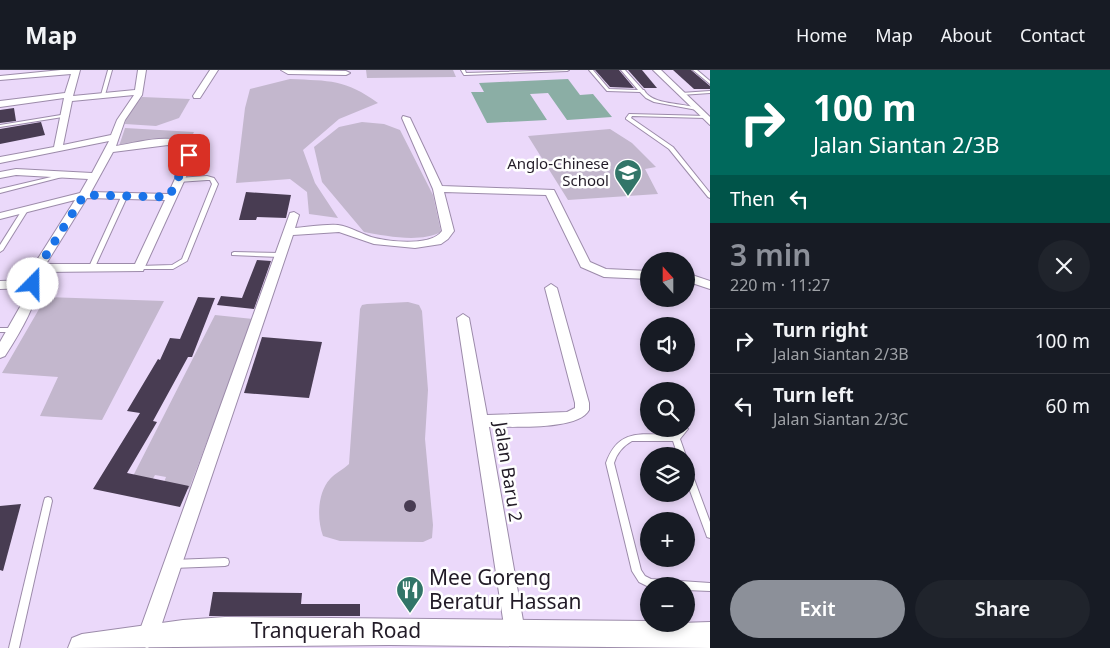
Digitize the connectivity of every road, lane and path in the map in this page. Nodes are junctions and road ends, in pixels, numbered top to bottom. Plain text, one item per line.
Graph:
1 (76, 70) edge
2 (110, 70) edge
3 (142, 70) edge
4 (214, 70) edge
5 (285, 70) edge
6 (463, 70) edge
7 (567, 70) edge
8 (591, 70) edge
9 (623, 70) edge
10 (657, 70) edge
11 (695, 70) edge
12 (349, 71) edge
13 (0, 78) edge
14 (710, 83) edge
15 (644, 91) junction
16 (710, 92) edge
17 (138, 94) junction
18 (681, 94) junction
19 (103, 95) junction
20 (197, 96) dead end
21 (68, 97) junction
22 (0, 104) edge
23 (697, 109) junction
24 (67, 115) junction
25 (708, 116) edge
26 (406, 118) dead end
27 (0, 126) edge
28 (116, 137) junction
29 (58, 148) junction
30 (110, 150) junction
31 (0, 160) edge
32 (0, 175) edge
33 (65, 175) junction
34 (95, 176) junction
35 (177, 180) junction
36 (438, 189) junction
37 (0, 191) edge
38 (84, 195) junction
39 (710, 196) edge
40 (124, 197) junction
41 (169, 197) junction
42 (25, 210) junction
43 (294, 215) dead end
44 (0, 216) edge
45 (288, 232) junction
46 (0, 250) edge
47 (234, 254) dead end
48 (280, 255) junction
49 (38, 268) junction
50 (138, 268) junction
51 (91, 269) junction
52 (640, 275) edge
53 (695, 280) edge
54 (33, 284) junction
55 (0, 285) edge
56 (710, 285) edge
57 (552, 288) dead end
58 (463, 318) dead end
59 (0, 330) edge
60 (15, 330) junction
61 (0, 353) edge
62 (480, 421) junction
63 (676, 438) joint
64 (679, 447) edge
65 (695, 493) edge
66 (48, 501) dead end
67 (710, 534) edge
68 (225, 562) dead end
69 (173, 564) junction
70 (710, 587) edge
71 (515, 632) junction
72 (710, 636) edge
73 (147, 638) junction
74 (378, 639) edge
75 (184, 641) edge
76 (14, 648) edge
77 (82, 648) edge

1 - 13 street
1 - 21 street
2 - 19 lane
3 - 17 street
4 - 20 street
5 - 12 street
6 - 7 lane
8 - 15 lane
9 - 15 lane
10 - 18 street
11 - 14 lane
15 - 23 lane
16 - 18 lane
17 - 19 street
17 - 28 street
18 - 23 street
19 - 21 street
21 - 22 street
21 - 24 street
23 - 25 street
24 - 27 lane
24 - 29 street
25 - 39 lane
26 - 36 street
28 - 29 street
28 - 30 street
29 - 31 street
30 - 34 street
30 - 35 street
32 - 33 street
33 - 34 street
33 - 37 lane
34 - 38 street
35 - 41 street
35 - 50 lane
36 - 45 street
36 - 52 street
38 - 40 street
38 - 42 street
38 - 49 street
40 - 41 street
40 - 51 lane
41 - 50 street
42 - 44 street
42 - 46 lane
43 - 45 street
45 - 48 street
47 - 48 lane
48 - 69 street
49 - 51 street
49 - 54 street
50 - 51 street
53 - 56 street
54 - 55 street
54 - 60 street
57 - 62 street
58 - 62 street, Jalan Baru 2
59 - 60 lane
60 - 61 street
62 - 71 street, Jalan Baru 2
63 - 64 lane
63 - 70 lane
65 - 67 lane
66 - 76 lane
68 - 69 lane
69 - 73 street
71 - 72 main road, Tranquerah Road
71 - 74 main road, Tranquerah Road
73 - 75 main road, Tranquerah Road
73 - 77 main road, Tranquerah Road
74 - 75 main road, Tranquerah Road

